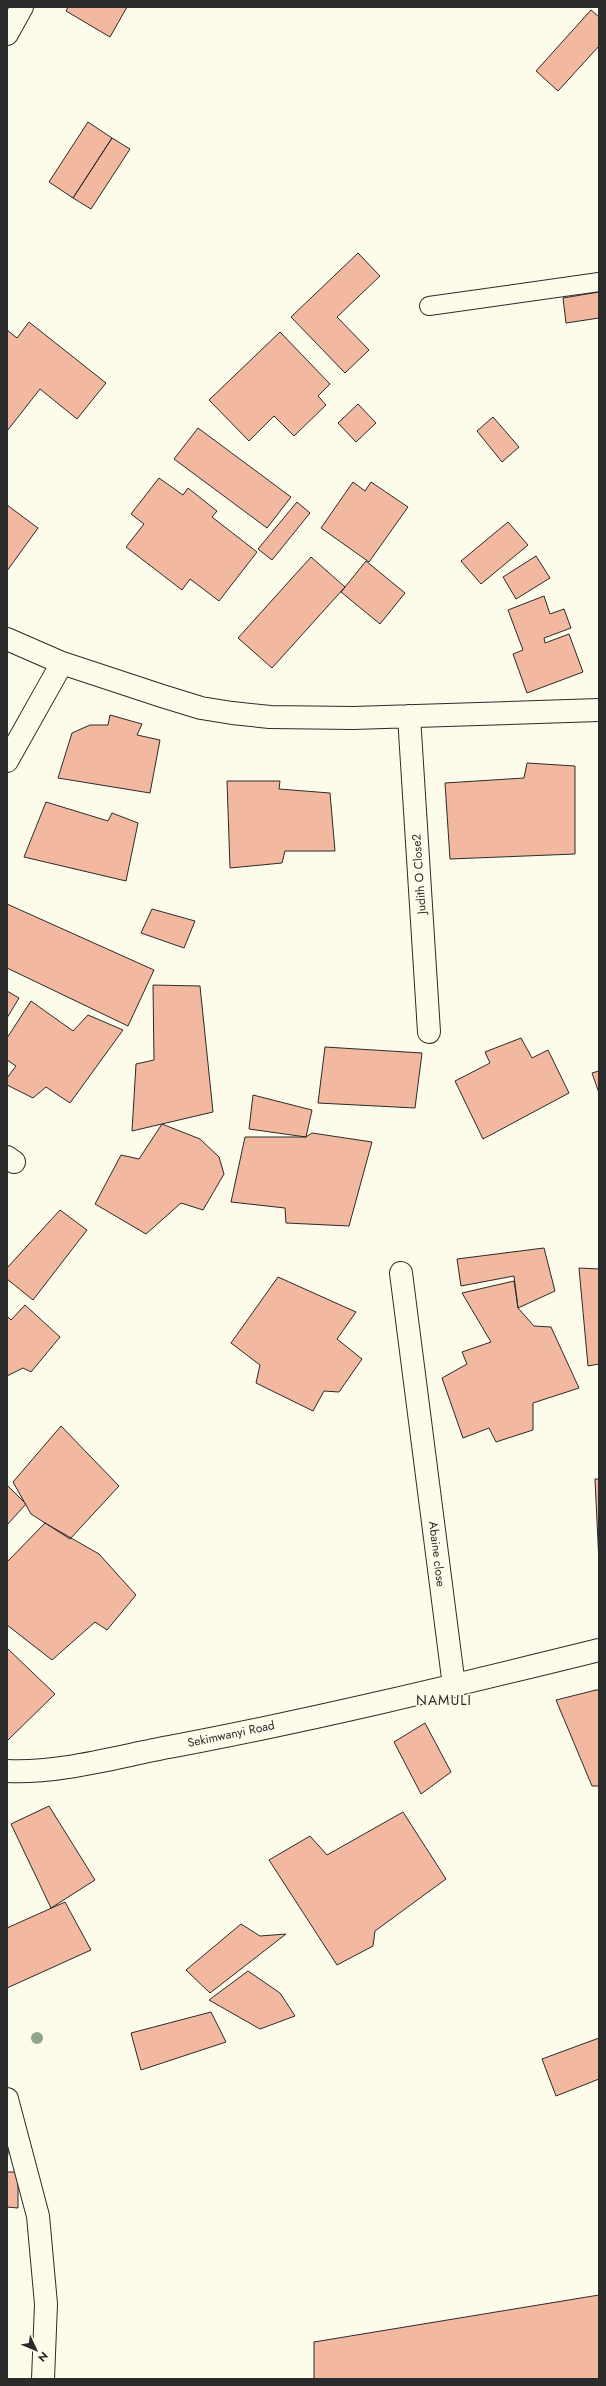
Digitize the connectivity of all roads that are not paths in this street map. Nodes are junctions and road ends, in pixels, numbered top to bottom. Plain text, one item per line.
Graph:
1 (22, 7) edge
2 (7, 34) edge
3 (599, 282) edge
4 (429, 306) dead end
5 (7, 640) edge
6 (62, 663) junction
7 (599, 710) edge
8 (409, 716) junction
9 (7, 762) edge
10 (429, 1032) dead end
11 (400, 1273) dead end
12 (599, 1650) edge
13 (454, 1686) junction
14 (7, 1770) edge
15 (7, 2099) edge
16 (43, 2379) edge

1 - 2 street
3 - 4 lane
5 - 6 street
6 - 8 street
6 - 9 street
7 - 8 street
8 - 10 street, Judith O Close2
11 - 13 street, Abaine close
12 - 13 street
13 - 14 street, Sekimwanyi Road
15 - 16 street

